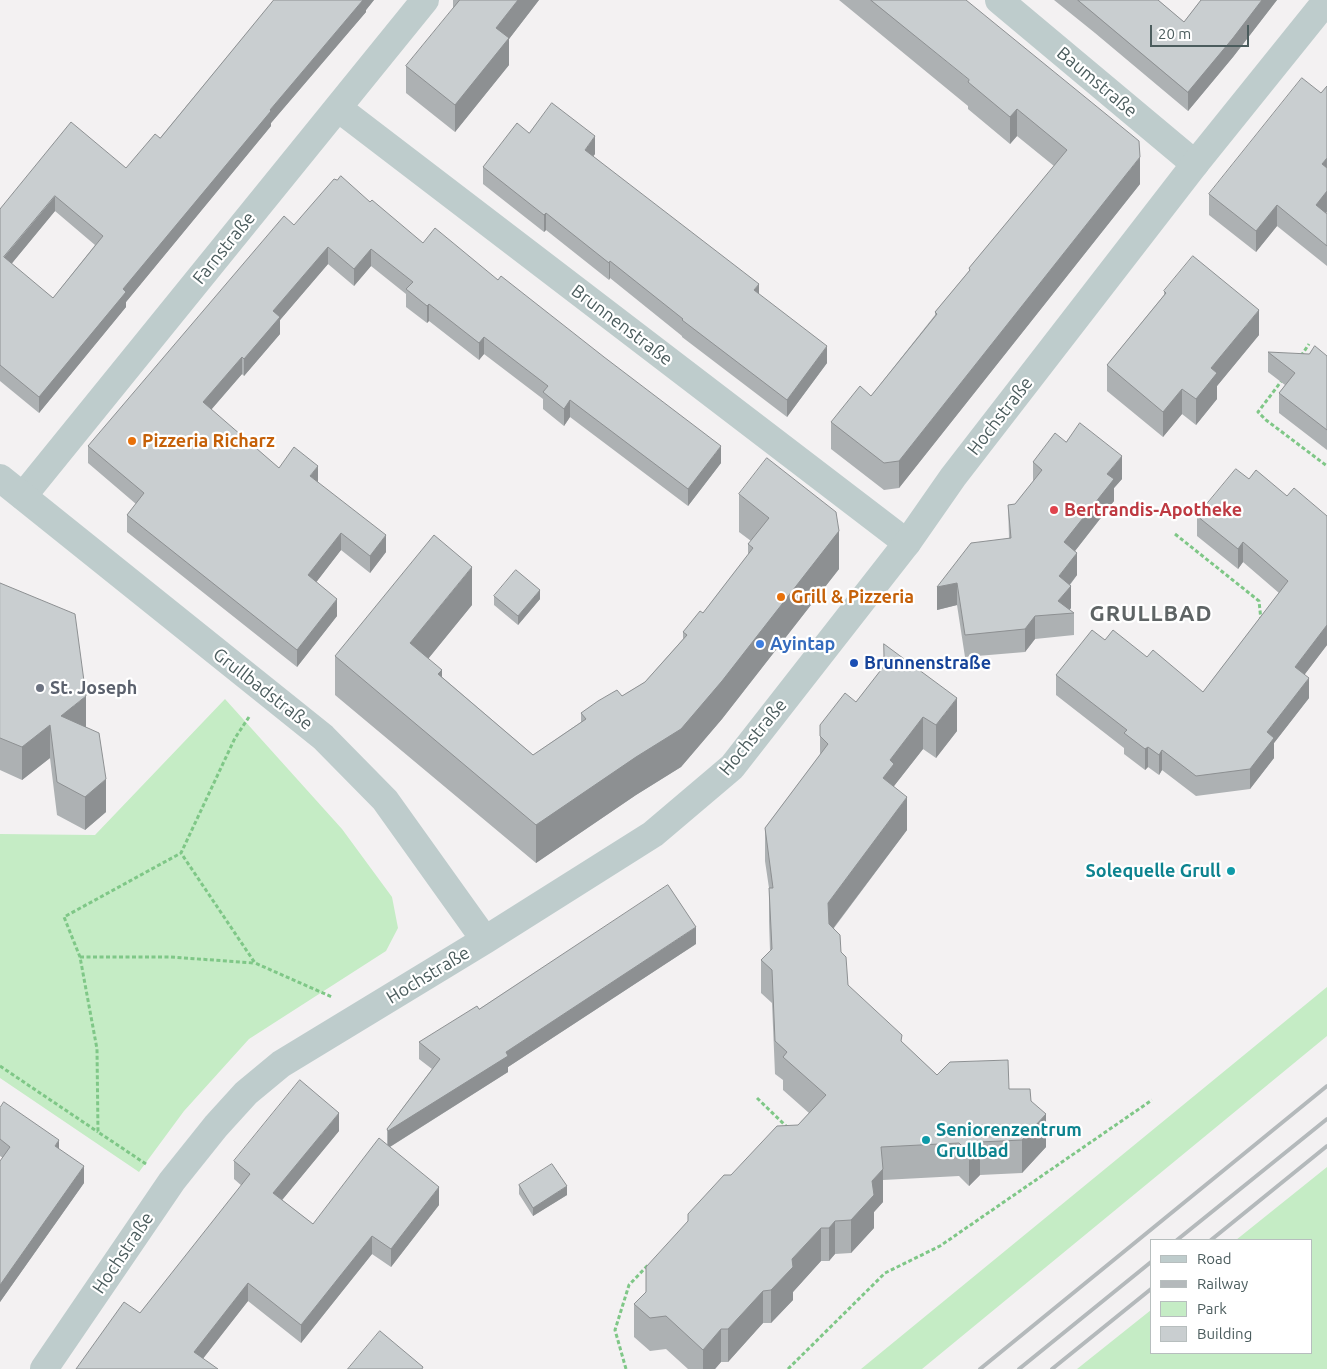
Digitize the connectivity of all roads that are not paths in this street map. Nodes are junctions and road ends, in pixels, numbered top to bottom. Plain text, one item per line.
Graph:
1 (425, 0) edge
2 (1000, 0) edge
3 (1327, 0) edge
4 (338, 108) junction
5 (1195, 164) junction
6 (0, 478) edge
7 (23, 496) junction
8 (907, 543) junction
9 (485, 940) junction
10 (44, 1369) edge

1 - 4 street, Farnstraße
2 - 5 street, Baumstraße
3 - 5 street, Hochstraße
4 - 7 street, Farnstraße
4 - 8 street, Brunnenstraße
5 - 8 street, Hochstraße
6 - 7 street, Grullbadstraße
7 - 9 street, Grullbadstraße
8 - 9 street, Hochstraße
9 - 10 street, Hochstraße

